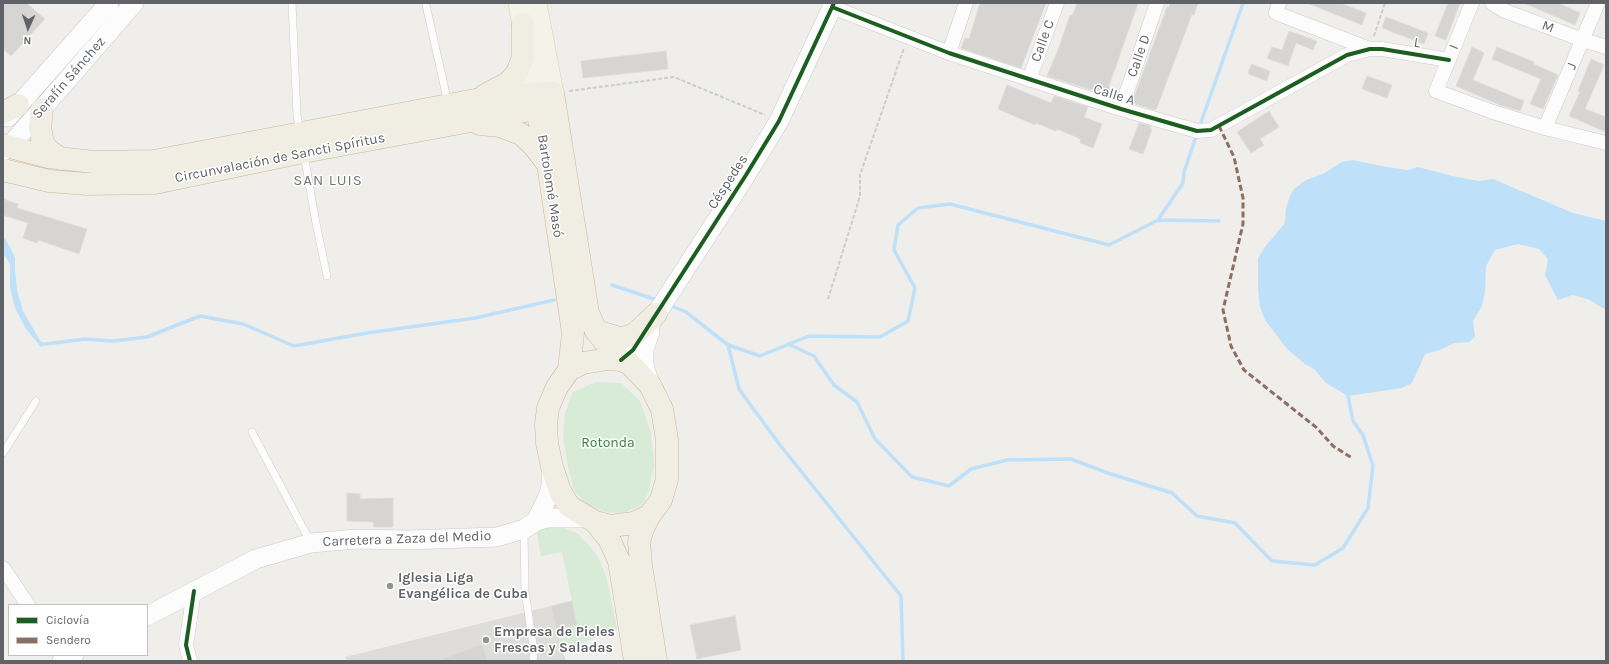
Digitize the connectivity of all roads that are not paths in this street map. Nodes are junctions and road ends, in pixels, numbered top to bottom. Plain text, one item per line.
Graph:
1 (110, 3) edge
2 (134, 3) edge
3 (292, 3) edge
4 (519, 3) edge
5 (536, 3) edge
6 (966, 3) edge
7 (1057, 3) edge
8 (1157, 3) edge
9 (1472, 3) edge
10 (1492, 3) edge
11 (1598, 3) edge
12 (426, 5) dead end
13 (833, 5) edge
14 (1278, 8) edge
15 (523, 24) junction
16 (1583, 40) junction
17 (1606, 47) edge
18 (1376, 49) junction
19 (949, 53) junction
20 (1449, 60) junction
21 (1029, 80) junction
22 (544, 98) junction
23 (470, 101) junction
24 (10, 109) edge
25 (42, 109) junction
26 (1120, 109) junction
27 (447, 116) junction
28 (3, 122) edge
29 (1545, 128) junction
30 (302, 143) junction
31 (1606, 143) edge
32 (5, 148) edge
33 (61, 159) junction
34 (548, 164) junction
35 (3, 170) edge
36 (327, 276) dead end
37 (658, 312) junction
38 (596, 330) junction
39 (620, 360) junction
40 (569, 370) junction
41 (650, 385) junction
42 (36, 402) dead end
43 (252, 432) dead end
44 (3, 453) edge
45 (552, 467) junction
46 (650, 515) junction
47 (591, 520) junction
48 (530, 525) junction
49 (311, 543) junction
50 (3, 568) edge
51 (194, 592) junction
52 (27, 604) edge
53 (148, 615) edge
54 (190, 661) edge
55 (533, 661) edge
56 (635, 661) edge
57 (656, 661) edge

1 - 24 main road, Serafín Sánchez
2 - 25 main road, Serafín Sánchez
3 - 30 lane
4 - 15 main road, Bartolomé Masó
5 - 22 main road, Bartolomé Masó
6 - 19 street
7 - 21 street, Calle C
8 - 26 street, Calle D
9 - 20 street, I
10 - 16 street, M
11 - 16 street, J
12 - 27 lane
13 - 19 street, Calle A
13 - 37 main road, Céspedes
14 - 18 street, L
15 - 22 main road, Bartolomé Masó
15 - 23 highway
16 - 17 street, M
16 - 29 street, J
18 - 20 street, L
18 - 26 street, Calle A
19 - 21 street, Calle A
20 - 29 street, I
21 - 26 street, Calle A
22 - 23 highway, Circunvalación de Sancti Spíritus
22 - 27 highway, Circunvalación de Sancti Spíritus
22 - 34 highway, Bartolomé Masó
22 - 38 highway, Bartolomé Masó
23 - 27 highway, Circunvalación de Sancti Spíritus
24 - 28 main road, Serafín Sánchez
25 - 32 main road, Serafín Sánchez
25 - 33 highway
27 - 30 highway, Circunvalación de Sancti Spíritus
27 - 34 highway
29 - 31 street
30 - 33 highway, Circunvalación de Sancti Spíritus
30 - 35 highway, Circunvalación de Sancti Spíritus
30 - 36 lane
32 - 33 highway, Circunvalación de Sancti Spíritus
34 - 40 highway, Bartolomé Masó
37 - 38 highway
37 - 39 main road, Céspedes
37 - 41 main road, Céspedes
38 - 39 highway, Bartolomé Masó
39 - 40 highway
39 - 41 highway
40 - 45 highway
41 - 46 highway
42 - 44 lane
43 - 49 lane
45 - 47 highway
45 - 48 main road
46 - 47 highway
46 - 57 highway
47 - 48 main road, Carretera a Zaza del Medio
47 - 56 highway
48 - 49 main road, Carretera a Zaza del Medio
48 - 55 lane
49 - 51 main road, Carretera a Zaza del Medio
50 - 52 street
51 - 53 main road, Carretera a Zaza del Medio
51 - 54 street

